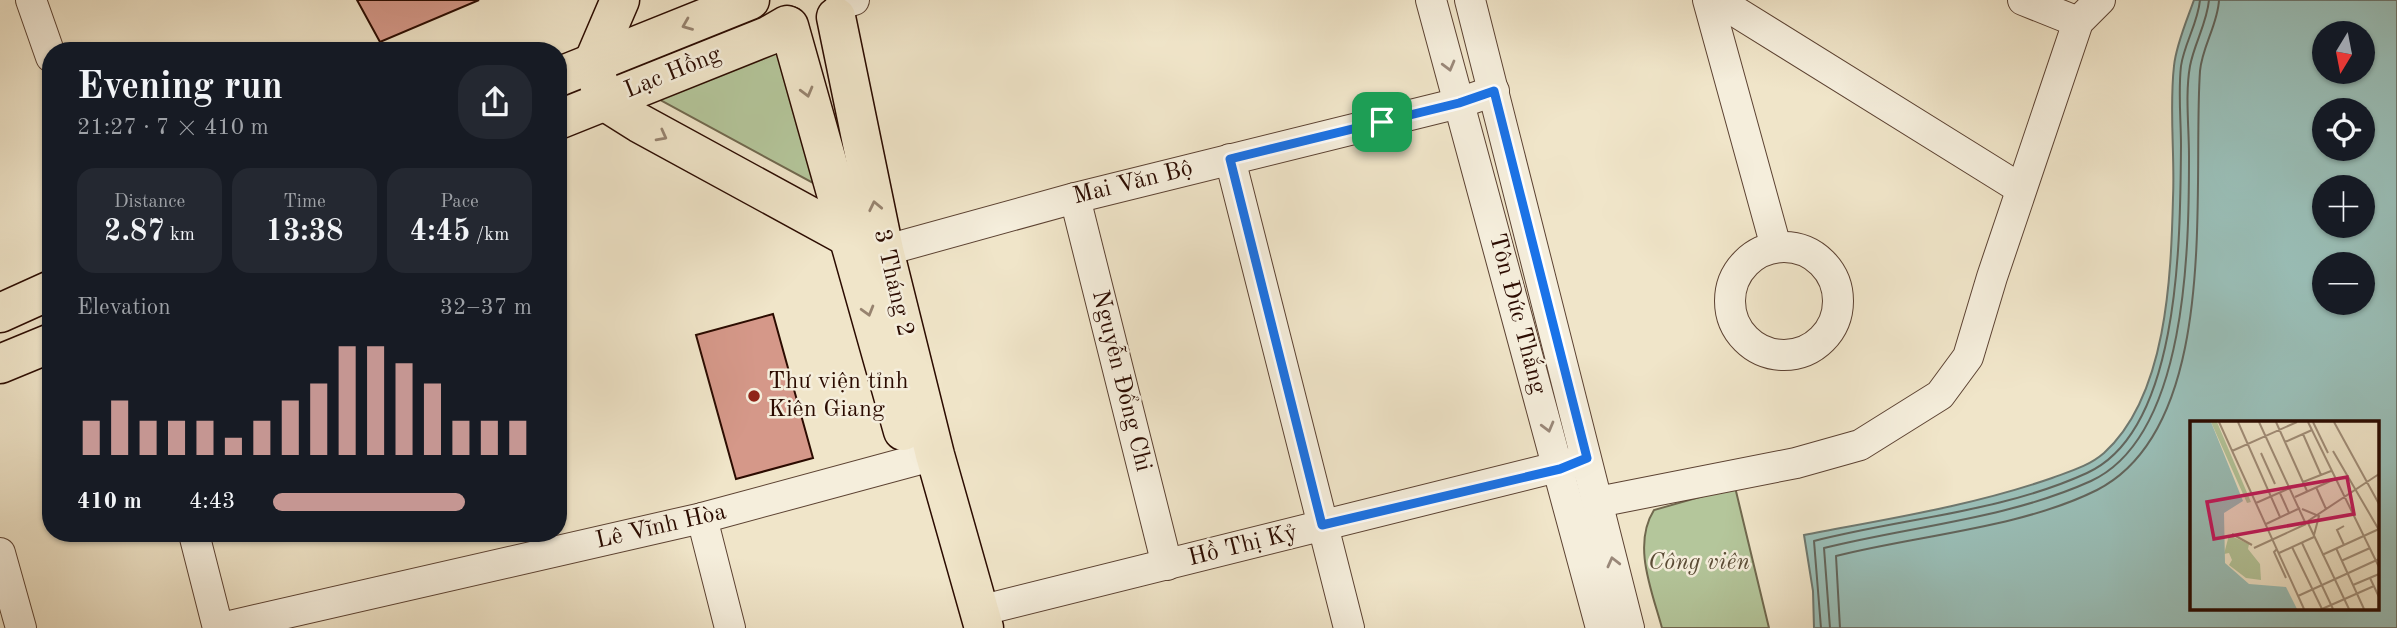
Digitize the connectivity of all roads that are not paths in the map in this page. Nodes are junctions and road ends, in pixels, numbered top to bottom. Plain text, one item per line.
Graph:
1 (31, 0) edge
2 (620, 0) edge
3 (750, 0) edge
4 (1431, 0) edge
5 (1470, 0) edge
6 (1708, 0) edge
7 (1717, 0) edge
8 (2023, 0) edge
9 (2100, 0) edge
10 (843, 5) edge
11 (783, 17) edge
12 (2078, 22) junction
13 (46, 42) edge
14 (593, 63) junction
15 (567, 73) edge
16 (1494, 91) junction
17 (604, 101) junction
18 (1459, 103) junction
19 (567, 116) edge
20 (1230, 159) junction
21 (2021, 189) junction
22 (1075, 198) junction
23 (1776, 247) dead end
24 (861, 249) junction
25 (42, 294) edge
26 (0, 313) edge
27 (42, 347) edge
28 (0, 364) edge
29 (923, 458) junction
30 (1573, 464) junction
31 (1598, 502) junction
32 (702, 518) junction
33 (1322, 525) junction
34 (567, 540) edge
35 (196, 542) edge
36 (540, 544) edge
37 (0, 553) edge
38 (1167, 565) junction
39 (974, 622) edge
40 (21, 628) edge
41 (220, 628) edge
42 (730, 628) edge
43 (1349, 628) edge
44 (1601, 628) edge
45 (1629, 628) edge

1 - 13 street
2 - 14 main road
3 -> 14 main road, Lạc Hồng
4 -> 18 street, Tôn Đức Thắng
5 - 16 street, Tôn Đức Thắng
6 - 23 street
7 - 21 street
8 - 12 street
9 - 12 street
10 - 11 main road
24 -> 10 main road, 3 Tháng 2
11 - 17 main road, Lạc Hồng
11 -> 24 main road, 3 Tháng 2
12 - 21 street
14 - 15 main road, Lạc Hồng
14 - 17 main road
16 - 18 street, Mai Văn Bộ
16 - 30 street, Tôn Đức Thắng
17 - 19 main road, Lạc Hồng
17 -> 24 main road
18 - 20 street, Mai Văn Bộ
18 -> 30 street, Tôn Đức Thắng
20 - 22 street, Mai Văn Bộ
20 - 33 street
21 - 31 street
22 - 24 street, Mai Văn Bộ
22 - 38 street, Nguyễn Đổng Chi
24 - 29 main road, 3 Tháng 2
25 - 26 main road
27 - 28 main road
29 - 32 street, Lê Vĩnh Hòa
29 - 39 main road, 3 Tháng 2
30 - 31 street, Tôn Đức Thắng
30 - 33 street, Hồ Thị Kỷ
30 - 44 street, Tôn Đức Thắng
45 -> 31 street, Tôn Đức Thắng
32 - 34 street, Lê Vĩnh Hòa
32 - 42 street
33 - 38 street, Hồ Thị Kỷ
33 - 43 street
35 - 41 street
36 - 41 street, Lê Vĩnh Hòa
37 - 40 street
38 - 39 street, Hồ Thị Kỷ

